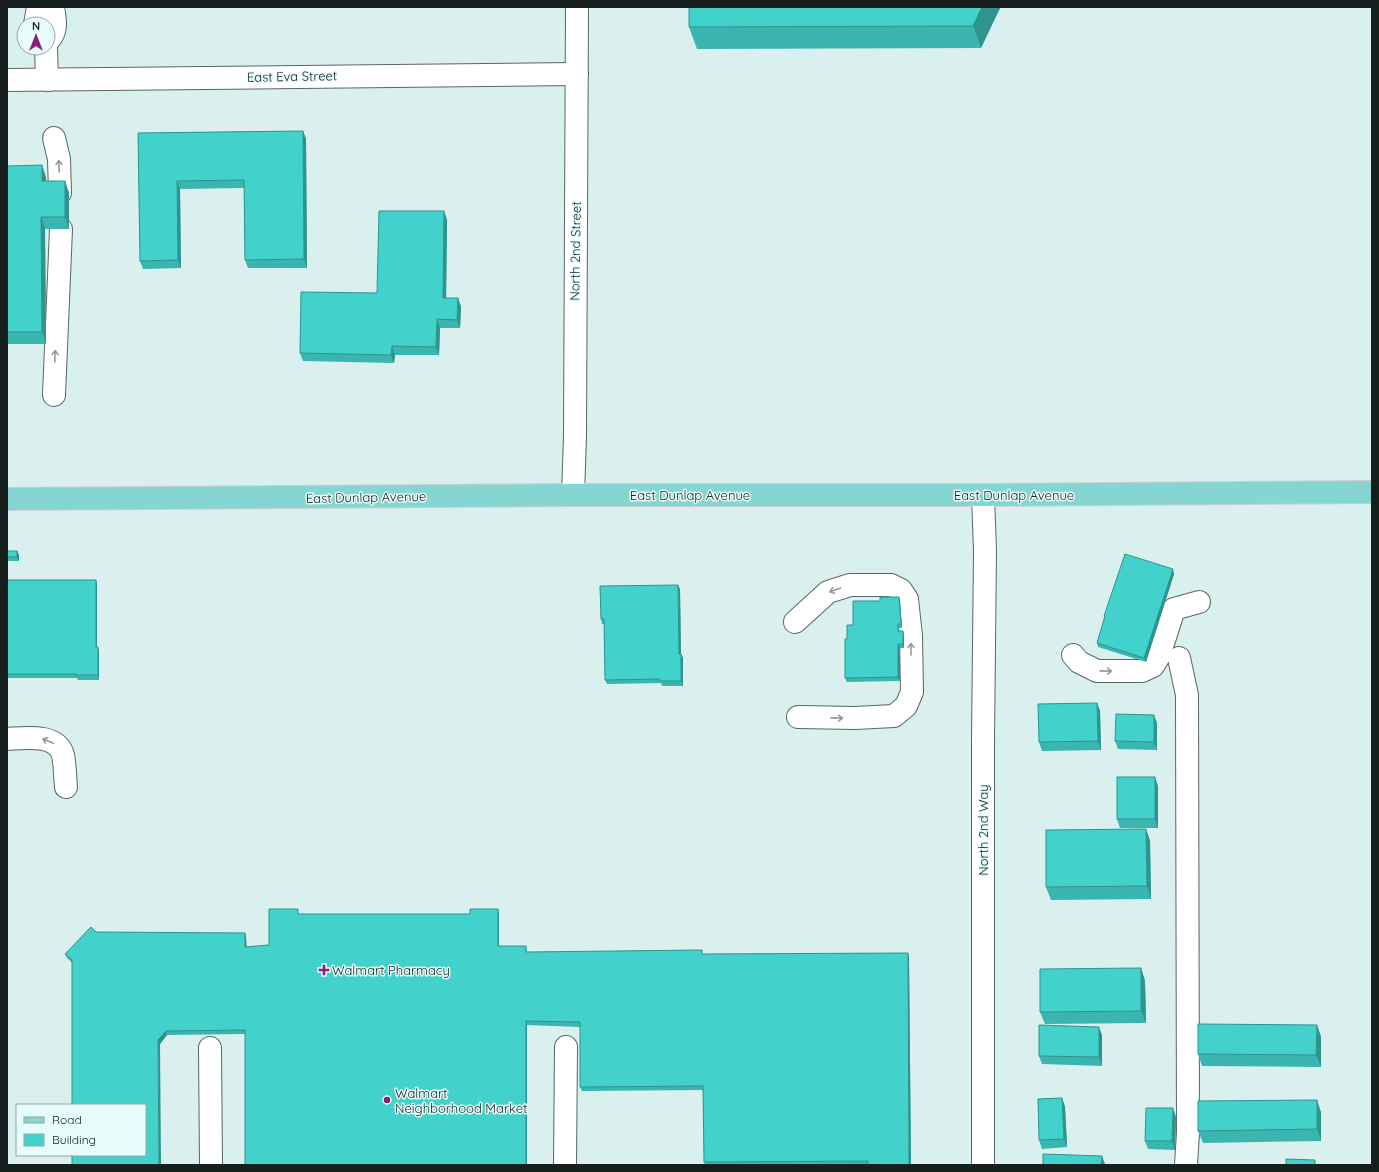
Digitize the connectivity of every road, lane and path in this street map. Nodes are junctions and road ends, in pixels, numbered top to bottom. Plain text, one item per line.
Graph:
1 (577, 7) edge
2 (46, 56) edge
3 (577, 74) junction
4 (7, 80) edge
5 (47, 80) junction
6 (54, 138) dead end
7 (60, 193) edge
8 (61, 229) edge
9 (54, 395) dead end
10 (1372, 492) edge
11 (573, 495) junction
12 (983, 495) junction
13 (7, 499) edge
14 (1200, 602) dead end
15 (795, 622) dead end
16 (1073, 655) dead end
17 (1178, 658) dead end
18 (798, 717) dead end
19 (7, 739) edge
20 (66, 787) dead end
21 (566, 1047) dead end
22 (210, 1048) dead end
23 (211, 1165) edge
24 (565, 1165) edge
25 (983, 1165) edge
26 (1186, 1165) edge

1 - 3 street, North 2nd Street
2 - 5 street
3 - 5 street, East Eva Street
3 - 11 street, North 2nd Street
4 - 5 street, East Eva Street
7 -> 6 street
9 -> 8 street
10 - 12 main road, East Dunlap Avenue
11 - 12 main road, East Dunlap Avenue
11 - 13 main road, East Dunlap Avenue
12 - 25 street, North 2nd Way
16 -> 14 street
18 -> 15 street
17 - 26 street
20 -> 19 street
21 - 24 street
22 - 23 street

